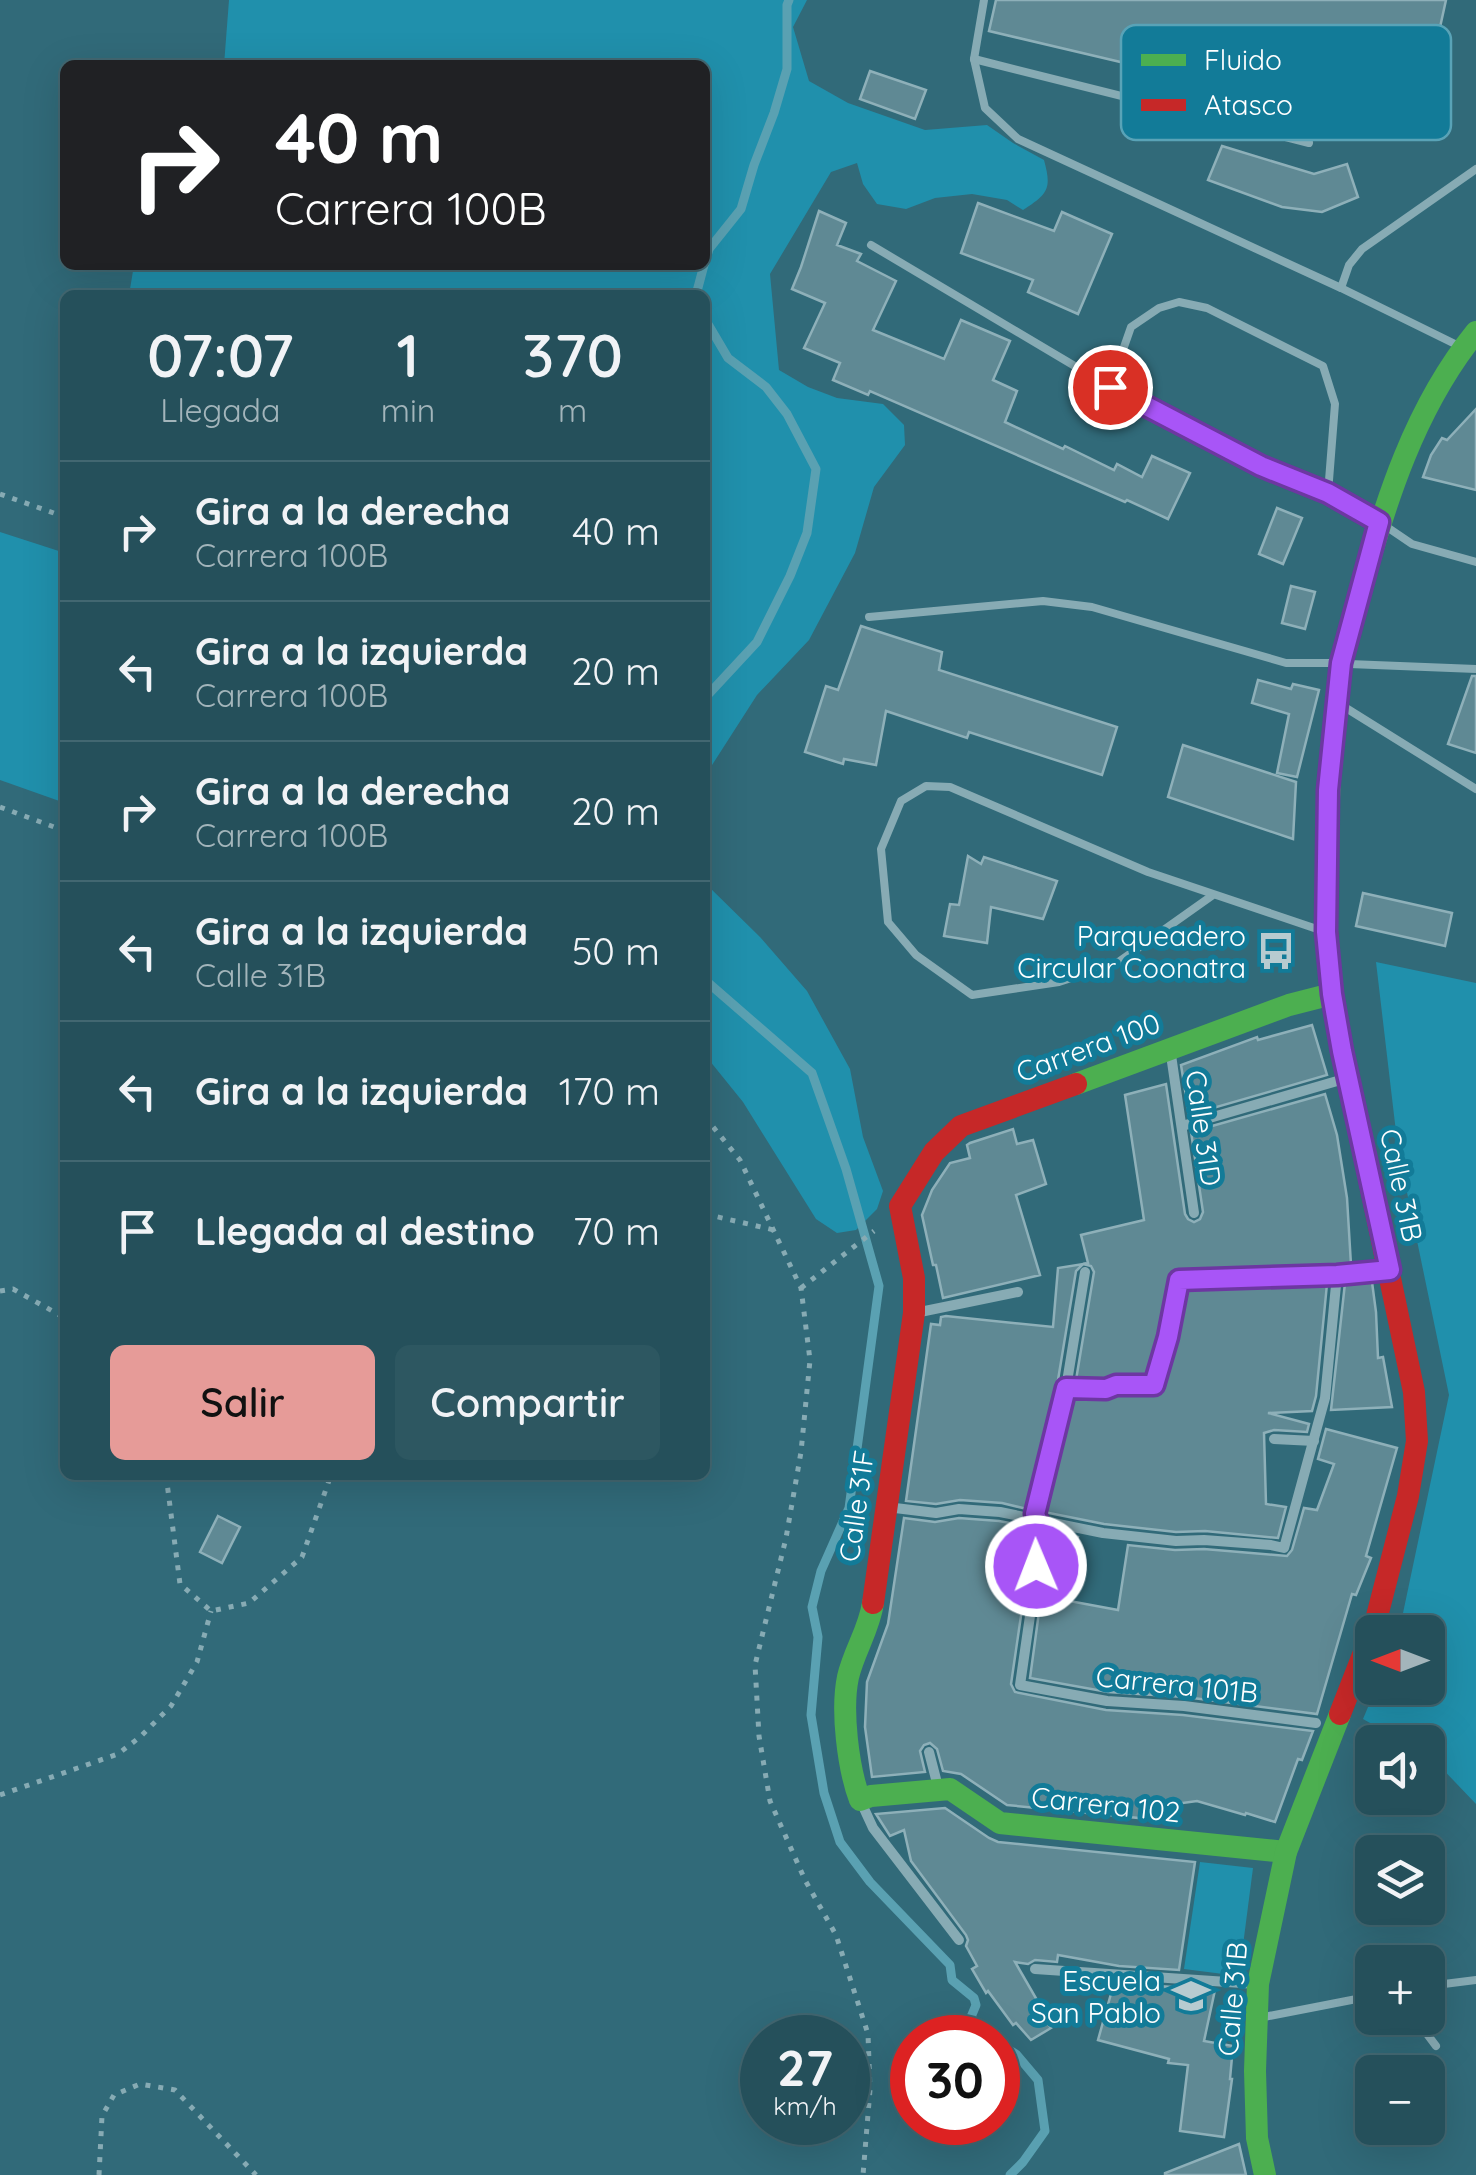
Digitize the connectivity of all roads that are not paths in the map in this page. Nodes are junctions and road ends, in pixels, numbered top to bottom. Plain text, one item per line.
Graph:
1 (984, 0) edge
2 (974, 59) junction
3 (1121, 96) edge
4 (1297, 140) edge
5 (1309, 143) dead end
6 (1476, 170) edge
7 (871, 245) dead end
8 (1341, 288) junction
9 (1470, 340) edge
10 (1110, 387) junction
11 (1328, 493) junction
12 (1379, 522) junction
13 (1476, 562) edge
14 (869, 617) dead end
15 (1341, 663) junction
16 (1476, 669) edge
17 (1338, 703) junction
18 (1476, 789) edge
19 (1213, 895) junction
20 (1326, 932) junction
21 (1332, 994) junction
22 (1170, 1049) junction
23 (1348, 1078) junction
24 (1182, 1126) junction
25 (900, 1206) joint
26 (1194, 1214) dead end
27 (1390, 1270) junction
28 (1085, 1272) dead end
29 (1337, 1275) junction
30 (1018, 1292) dead end
31 (914, 1313) junction
32 (1066, 1388) junction
33 (1274, 1439) dead end
34 (1314, 1440) junction
35 (886, 1507) junction
36 (1036, 1520) junction
37 (1316, 1723) dead end
38 (929, 1752) dead end
39 (950, 1789) junction
40 (865, 1797) junction
41 (1286, 1852) junction
42 (959, 1940) dead end
43 (1035, 1969) dead end
44 (1476, 1980) edge
45 (1258, 1984) junction
46 (1445, 1984) edge
47 (1355, 1999) edge
48 (1257, 2018) junction
49 (1428, 2035) edge
50 (1436, 2046) dead end
51 (1265, 2175) edge

1 - 2 lane
2 - 3 lane
2 - 8 lane
4 - 5 lane
6 - 8 lane
7 - 10 lane
8 - 9 lane
9 - 12 street, Calle 31B
10 - 11 lane
10 - 11 lane
11 - 12 lane
12 - 13 lane
12 - 15 street, Calle 31B
14 - 15 lane
15 - 16 lane
15 - 17 street, Calle 31B
17 - 18 lane
17 - 20 street, Calle 31B
19 - 19 lane
19 - 20 lane
20 - 21 street, Calle 31B
21 - 22 street, Carrera 100
21 - 23 street, Calle 31B
22 - 24 street, Calle 31D
22 - 25 street, Carrera 100
23 - 24 street
23 - 27 street, Calle 31B
24 - 26 street, Calle 31D
25 - 31 street, Calle 31F
27 - 29 street
27 - 41 street, Calle 31B
28 - 32 street
29 - 32 street
29 - 34 street
30 - 31 street
31 - 35 street, Calle 31F
32 - 36 street
33 - 34 street
34 - 36 street
35 - 36 street
35 - 40 street, Calle 31F
36 - 37 street, Carrera 101B
38 - 39 street
39 - 40 street
39 - 41 street, Carrera 102
40 - 42 street
41 - 45 street, Calle 31B
43 - 45 street
44 - 46 lane
45 - 48 street, Calle 31B
47 - 48 lane
48 - 51 street, Calle 31B
49 - 50 lane

